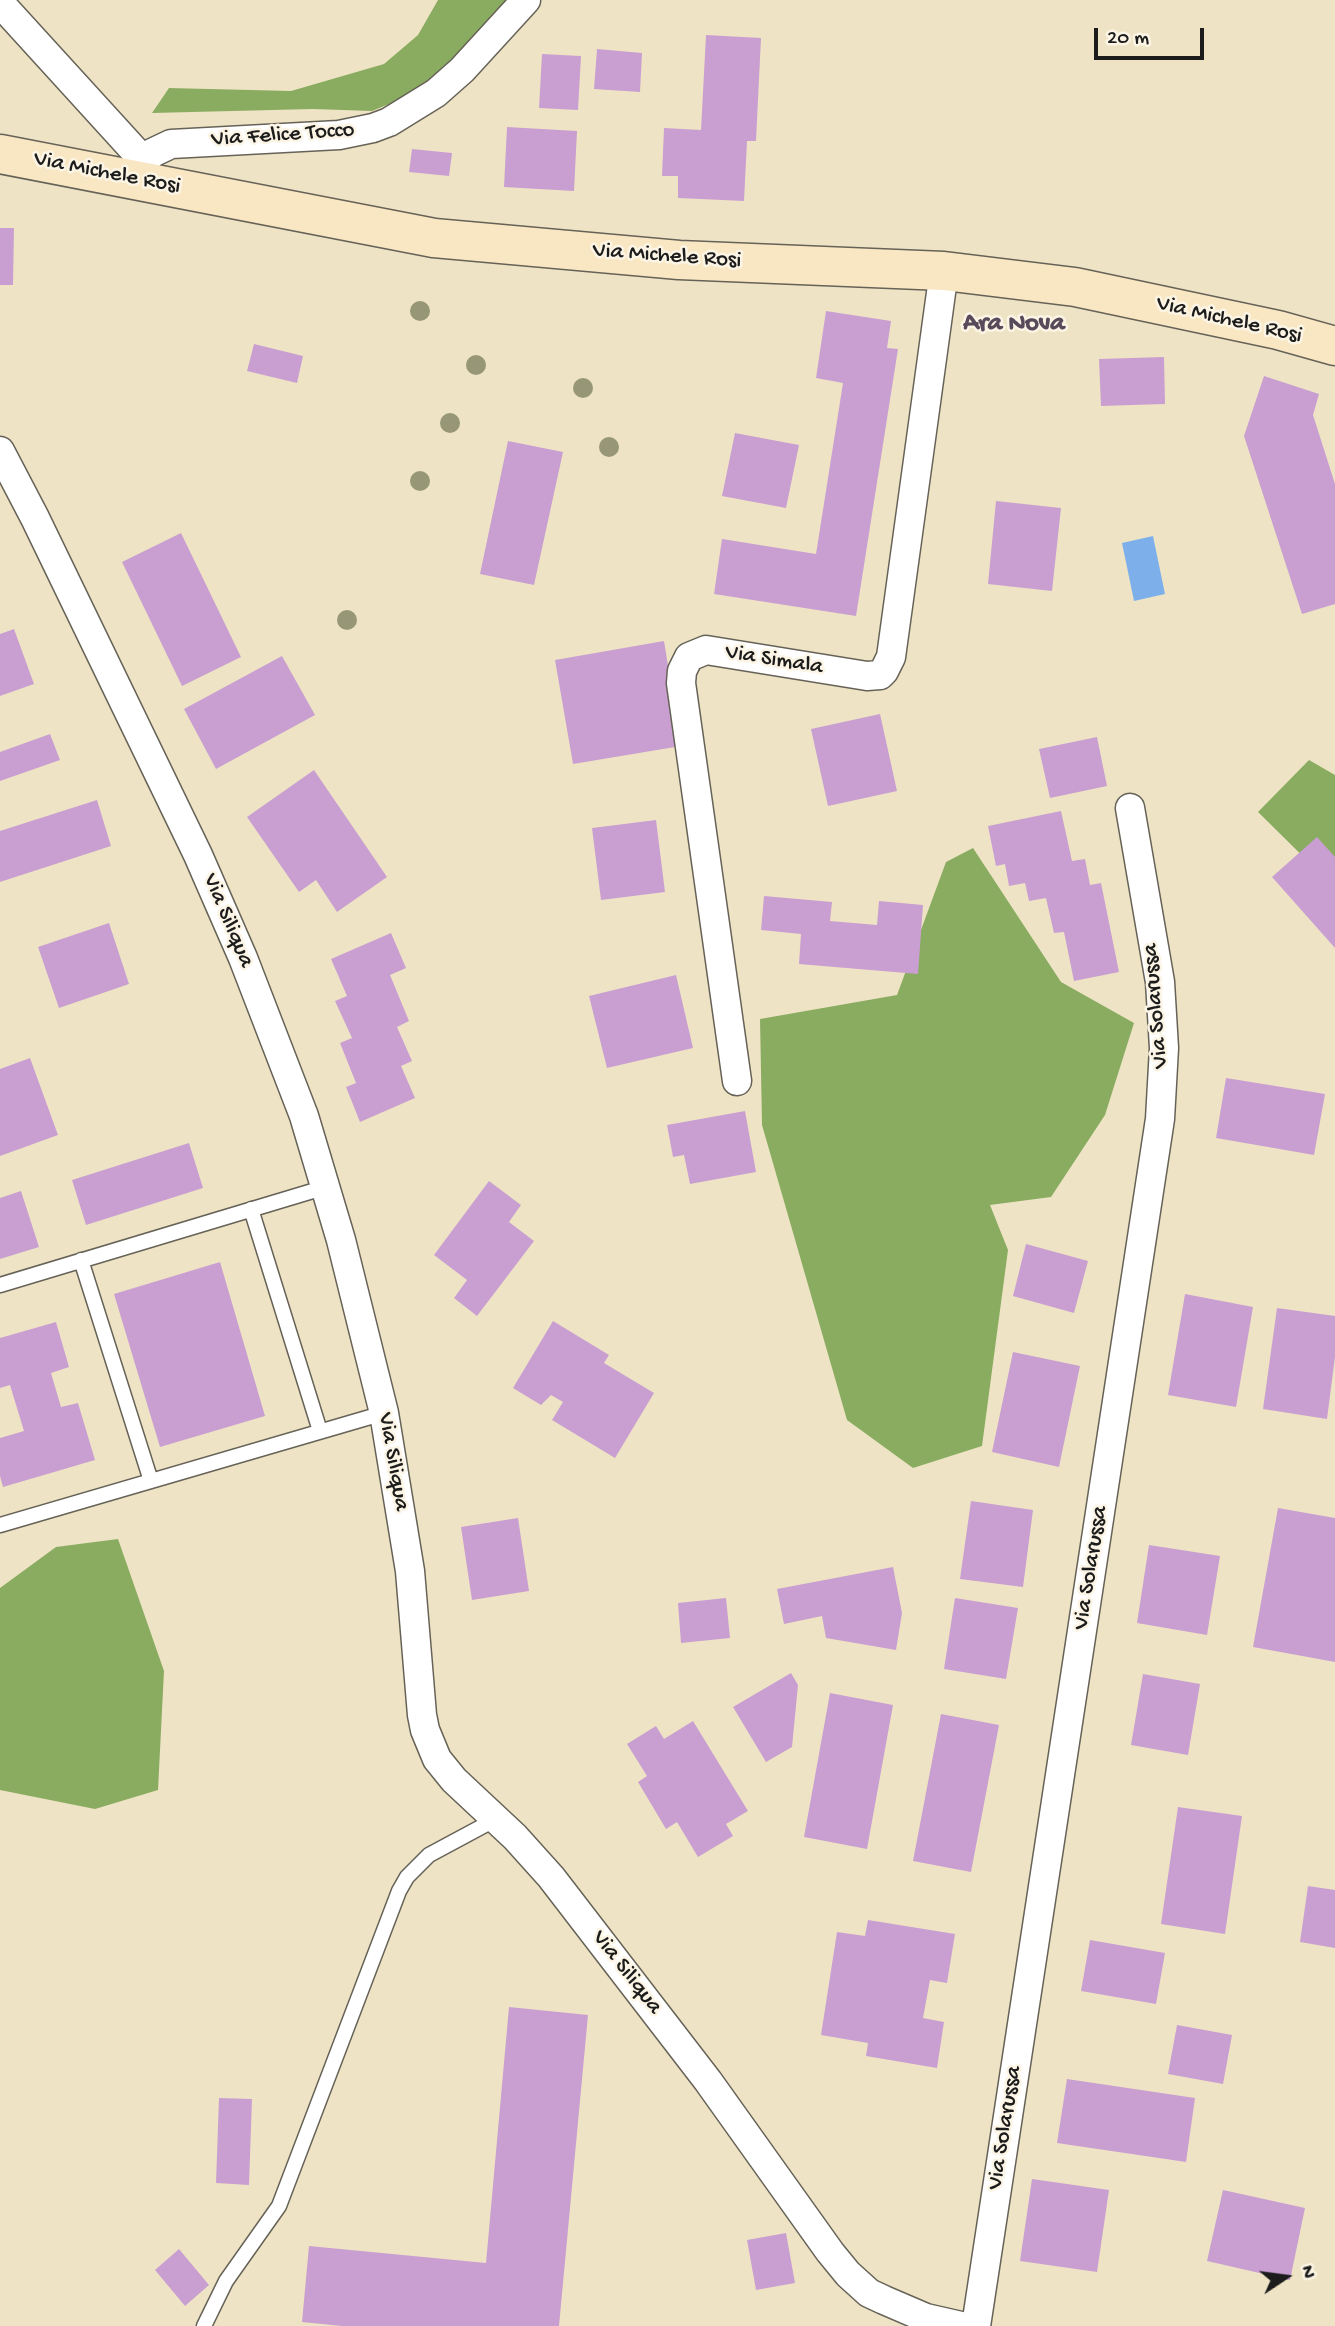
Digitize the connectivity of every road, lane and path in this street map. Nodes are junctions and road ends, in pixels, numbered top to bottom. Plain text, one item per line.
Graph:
1 (526, 0) edge
2 (0, 3) edge
3 (0, 154) edge
4 (137, 170) junction
5 (944, 271) junction
6 (1335, 346) edge
7 (0, 452) edge
8 (1129, 808) dead end
9 (737, 1081) dead end
10 (326, 1187) junction
11 (251, 1209) junction
12 (81, 1260) junction
13 (0, 1285) edge
14 (384, 1413) junction
15 (320, 1431) junction
16 (151, 1481) junction
17 (0, 1525) edge
18 (496, 1819) junction
19 (204, 2326) edge
20 (961, 2326) edge
21 (976, 2326) edge

1 - 4 street, Via Felice Tocco
2 - 4 street
3 - 4 street, Via Michele Rosi
4 - 5 street, Via Michele Rosi
5 - 6 street, Via Michele Rosi
5 - 9 street, Via Simala
7 - 10 street, Via Siliqua
8 - 21 street, Via Solarussa
10 - 11 lane
10 - 14 street, Via Siliqua
11 - 12 lane
11 - 15 lane
12 - 13 lane
12 - 16 lane
14 - 15 lane
14 - 18 street, Via Siliqua
15 - 16 lane
16 - 17 lane
18 - 19 lane
18 - 20 street, Via Siliqua

